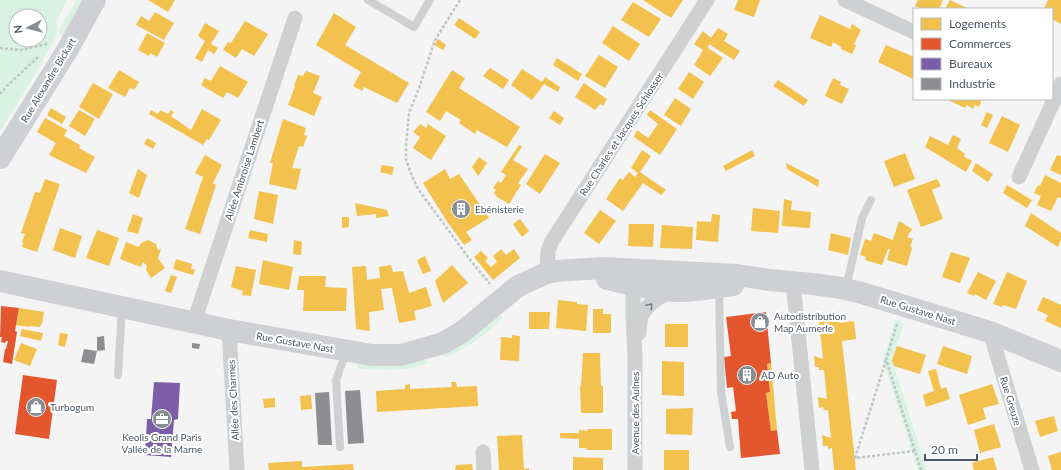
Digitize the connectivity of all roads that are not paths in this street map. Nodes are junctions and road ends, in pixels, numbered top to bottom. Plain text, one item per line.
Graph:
1 (95, 0) edge
2 (368, 0) edge
3 (430, 0) edge
4 (707, 0) edge
5 (845, 0) edge
6 (295, 18) dead end
7 (913, 32) edge
8 (1061, 84) edge
9 (1053, 98) edge
10 (1052, 100) edge
11 (0, 158) edge
12 (1019, 177) dead end
13 (871, 200) dead end
14 (571, 270) junction
15 (548, 272) junction
16 (737, 275) junction
17 (769, 280) junction
18 (793, 282) junction
19 (5, 285) edge
20 (633, 285) junction
21 (719, 287) junction
22 (846, 289) junction
23 (674, 291) junction
24 (122, 307) junction
25 (194, 322) junction
26 (230, 330) junction
27 (990, 332) junction
28 (346, 351) junction
29 (635, 355) junction
30 (1061, 361) edge
31 (118, 375) dead end
32 (340, 447) dead end
33 (730, 447) dead end
34 (483, 452) dead end
35 (237, 470) edge
36 (484, 470) edge
37 (635, 470) edge
38 (812, 470) edge
39 (1032, 470) edge

1 - 11 street, Rue Alexandre Bickart
2 - 3 lane
4 - 15 street, Rue Charles et Jacques Schlosser
5 - 7 street
6 - 25 street, Allée Ambroise Lambert
8 - 9 street
10 - 12 street
13 - 22 lane
14 - 15 street, Rue Gustave Nast
14 - 16 street, Rue Gustave Nast
14 - 20 street, Rue Gustave Nast
15 - 28 street, Rue Gustave Nast
16 - 17 street, Rue Gustave Nast
16 - 20 street, Rue Gustave Nast
17 - 18 street, Rue Gustave Nast
17 - 21 street, Rue Gustave Nast
18 - 22 street, Rue Gustave Nast
18 - 38 street
19 - 24 street, Rue Gustave Nast
20 - 23 street, Rue Gustave Nast
20 - 29 street, Avenue des Aulnes
21 - 23 street, Rue Gustave Nast
21 - 33 lane
22 - 27 street, Rue Gustave Nast
29 -> 23 street, Avenue des Aulnes
24 - 25 street, Rue Gustave Nast
24 - 31 lane
25 - 26 street, Rue Gustave Nast
26 - 28 street, Rue Gustave Nast
26 - 35 street, Allée des Charmes
27 - 30 street, Rue Gustave Nast
27 - 39 street, Rue Greuze
28 - 32 lane
29 - 37 street, Avenue des Aulnes
34 - 36 street

